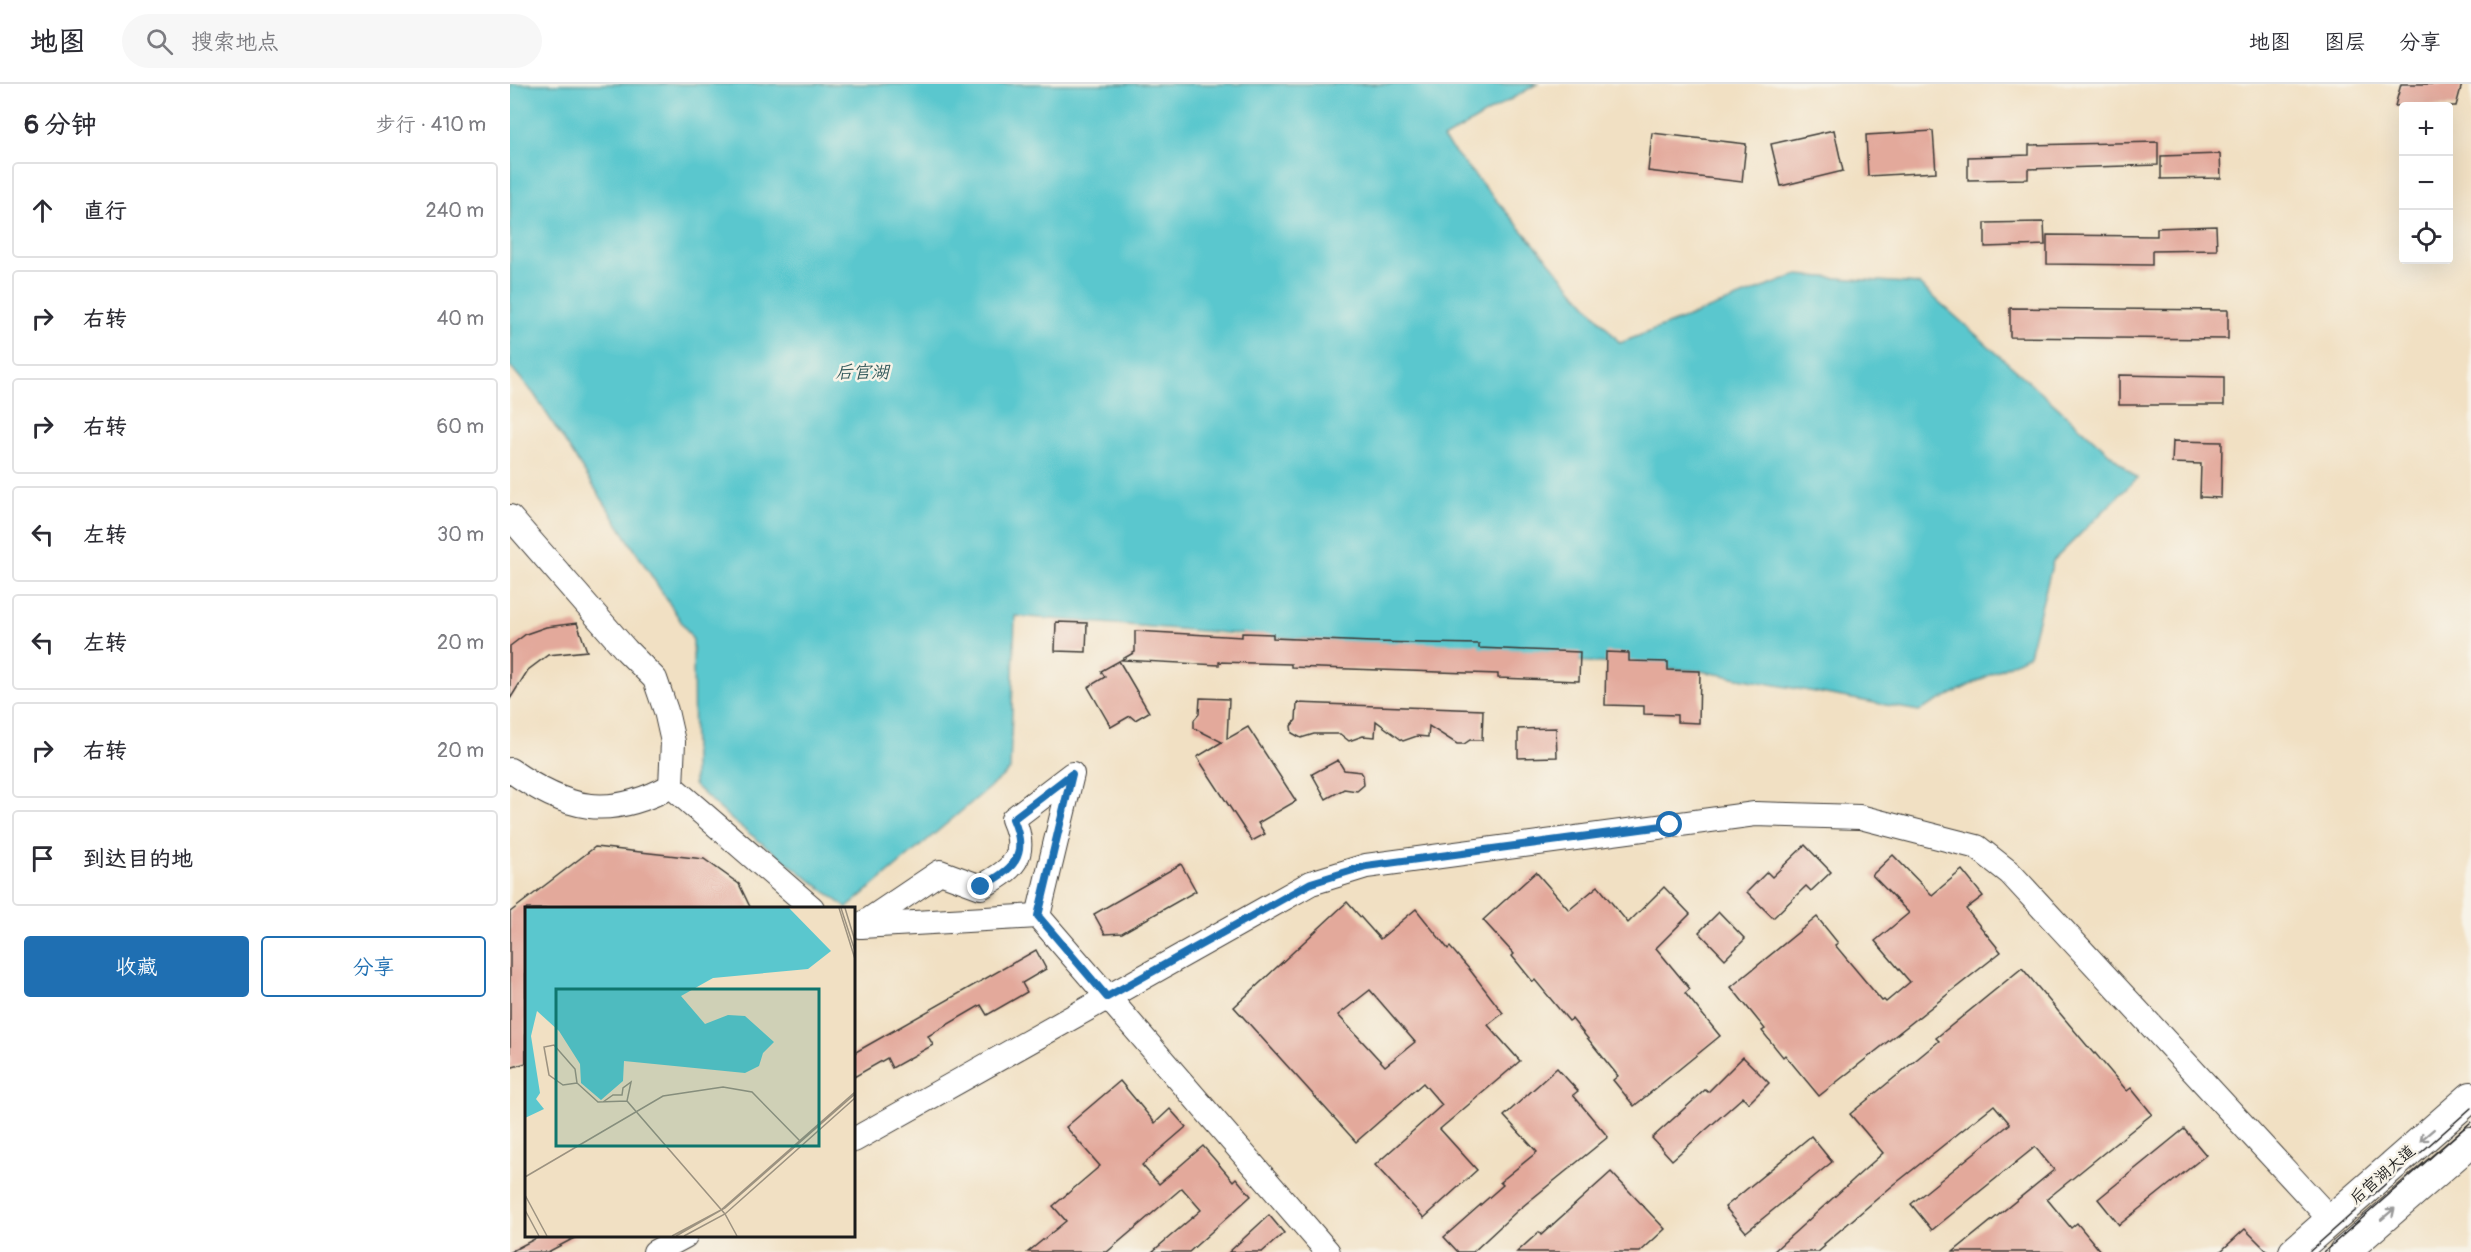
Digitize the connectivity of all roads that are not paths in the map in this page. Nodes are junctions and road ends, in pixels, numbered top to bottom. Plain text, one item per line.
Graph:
1 (510, 516) edge
2 (510, 770) edge
3 (670, 786) junction
4 (810, 907) edge
5 (1038, 916) junction
6 (857, 926) edge
7 (1107, 997) junction
8 (2471, 1097) edge
9 (855, 1139) edge
10 (2471, 1142) edge
11 (2331, 1220) junction
12 (683, 1237) edge
13 (656, 1252) edge
14 (1328, 1252) edge
15 (2294, 1252) edge
16 (2344, 1252) edge

1 - 3 street
2 - 3 street
3 - 4 street
5 - 6 street
5 - 6 street
5 - 7 street
7 - 9 street
7 - 11 street
7 - 14 street
8 -> 11 main road, 后官湖大道
16 -> 10 main road
11 - 15 main road, 后官湖大道
12 - 13 street

